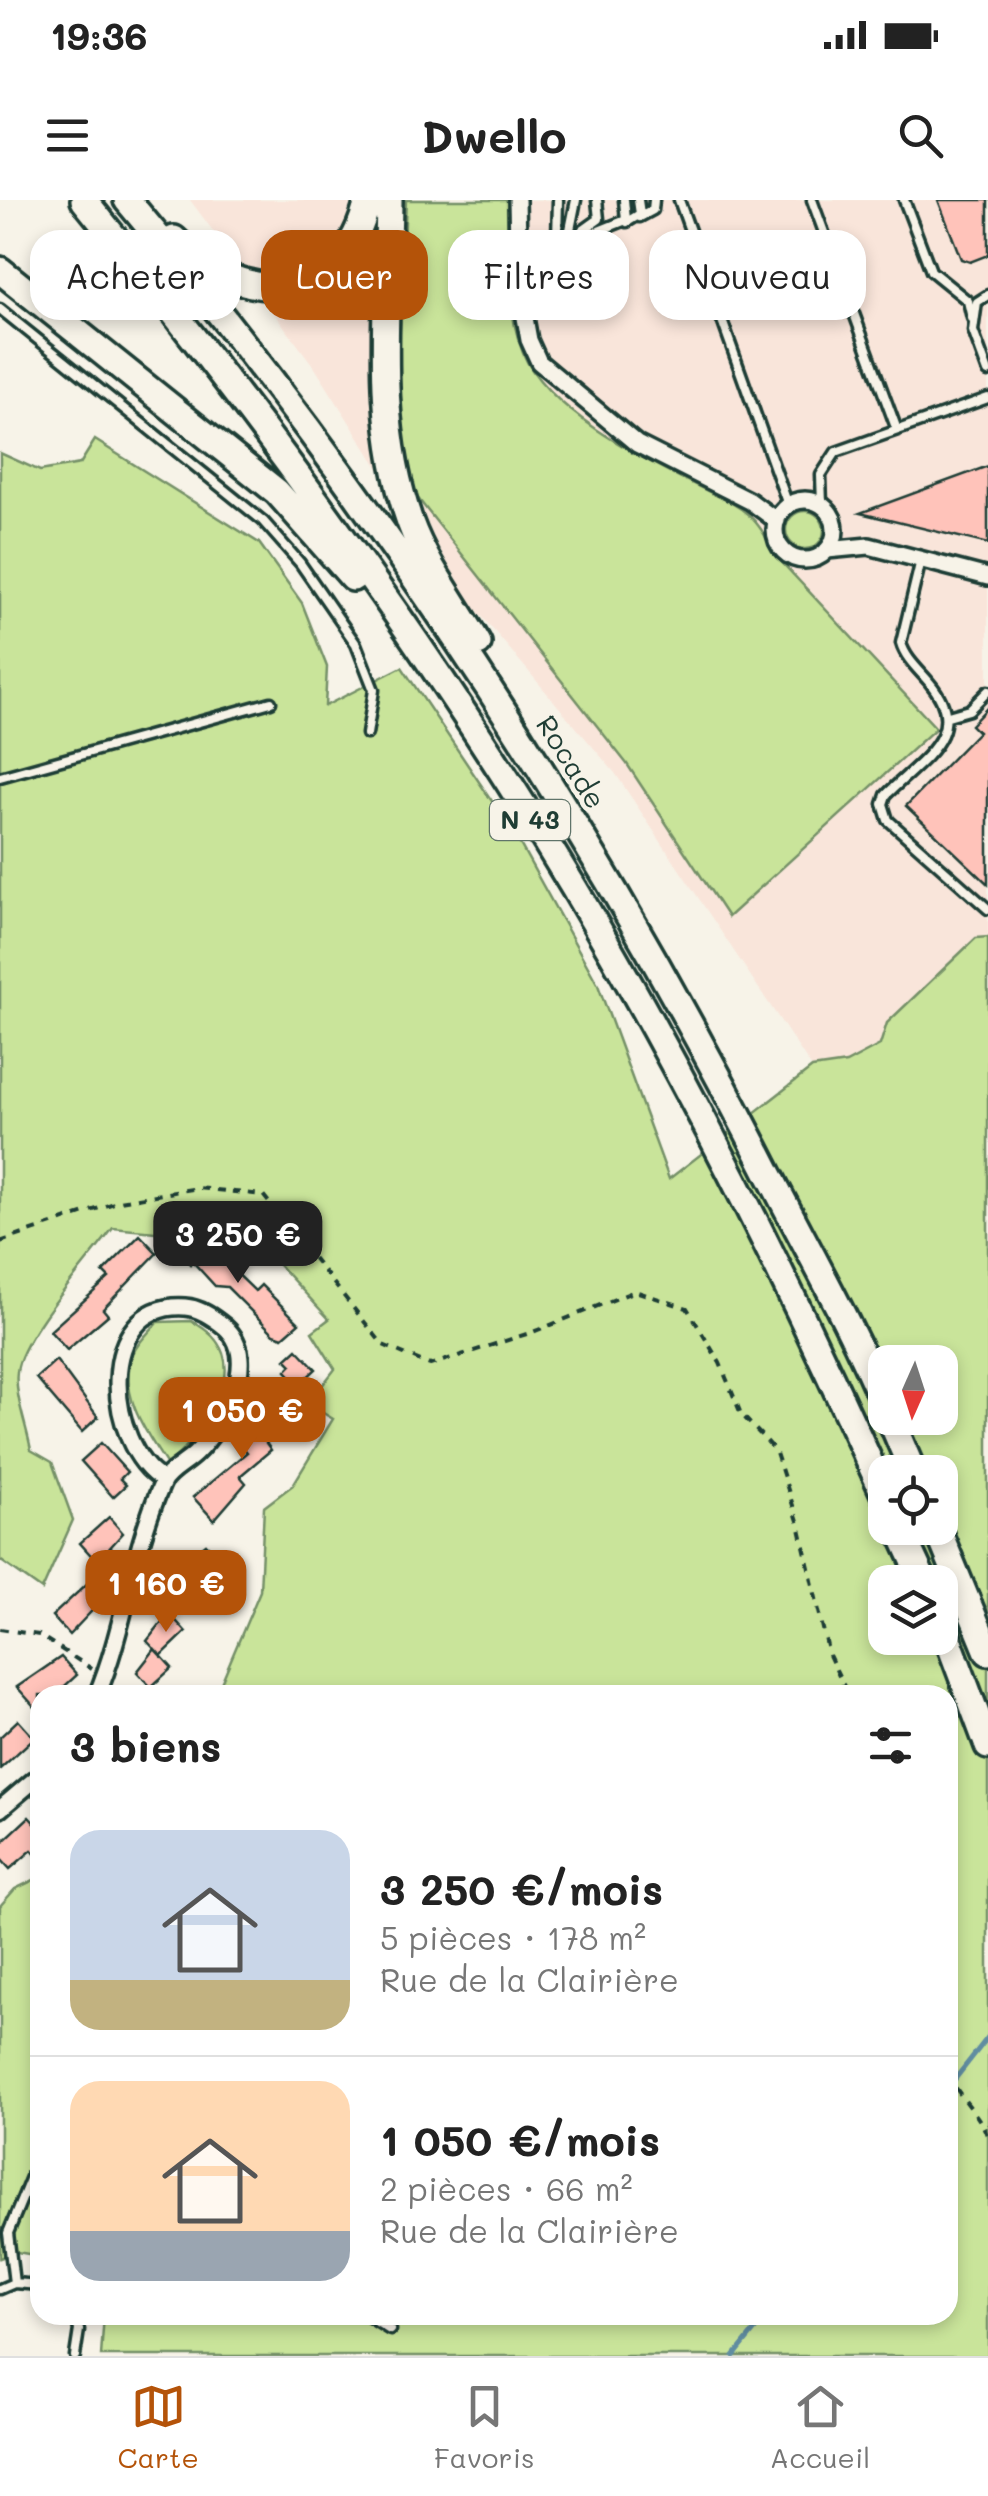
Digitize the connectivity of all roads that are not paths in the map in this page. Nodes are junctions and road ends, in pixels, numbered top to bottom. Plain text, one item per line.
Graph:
1 (84, 200) edge
2 (126, 200) edge
3 (137, 200) edge
4 (368, 200) edge
5 (392, 200) edge
6 (517, 200) edge
7 (558, 200) edge
8 (576, 200) edge
9 (597, 200) edge
10 (624, 200) edge
11 (638, 200) edge
12 (654, 200) edge
13 (678, 200) edge
14 (812, 200) edge
15 (904, 200) edge
16 (634, 219) junction
17 (621, 224) junction
18 (518, 230) edge
19 (557, 230) edge
20 (569, 230) edge
21 (585, 230) edge
22 (604, 230) edge
23 (0, 270) edge
24 (988, 295) edge
25 (0, 309) edge
26 (972, 318) junction
27 (526, 320) edge
28 (988, 372) edge
29 (988, 398) edge
30 (897, 430) junction
31 (788, 505) junction
32 (822, 505) junction
33 (776, 521) junction
34 (835, 526) junction
35 (869, 546) junction
36 (827, 550) junction
37 (921, 560) junction
38 (988, 577) edge
39 (988, 691) edge
40 (453, 698) junction
41 (271, 702) dead end
42 (948, 716) junction
43 (367, 734) dead end
44 (0, 777) edge
45 (560, 798) junction
46 (988, 909) edge
47 (868, 1372) edge
48 (868, 1461) edge
49 (163, 1480) junction
50 (944, 1545) edge
51 (988, 1652) edge
52 (954, 1655) edge
53 (101, 1685) edge
54 (988, 1746) edge
55 (30, 1784) edge
56 (0, 1809) edge
57 (30, 2180) edge
58 (14, 2283) junction
59 (30, 2284) edge
60 (0, 2288) edge
61 (78, 2325) edge
62 (382, 2325) edge
63 (390, 2330) dead end
64 (76, 2356) edge

1 - 40 highway, N 43
2 - 45 highway, Rocade / N 43
3 - 4 highway
5 - 45 highway
6 - 18 street
7 - 19 lane
8 - 20 lane
9 - 21 lane
10 - 17 lane
11 - 16 lane
12 - 16 lane
13 - 31 lane
14 - 30 lane
15 - 26 lane
16 - 17 lane
17 - 22 lane
23 - 40 highway
24 - 26 lane
25 - 43 lane
26 - 28 lane
27 - 33 street
29 - 30 lane
30 - 32 lane
31 - 32 street
31 - 33 street
32 - 34 street
33 - 36 street
34 - 35 street
34 - 36 street
35 - 36 street
35 - 37 street
37 - 38 street
37 - 42 lane
39 - 42 lane
40 - 48 highway, N 43
41 - 44 lane
42 - 46 lane
45 - 47 highway, Rocade / N 43
49 - 49 street
49 - 53 street
50 - 51 highway
52 - 54 highway
55 - 56 street
57 - 58 lane
58 - 59 lane
58 - 60 lane
61 - 64 lane
62 - 63 lane

